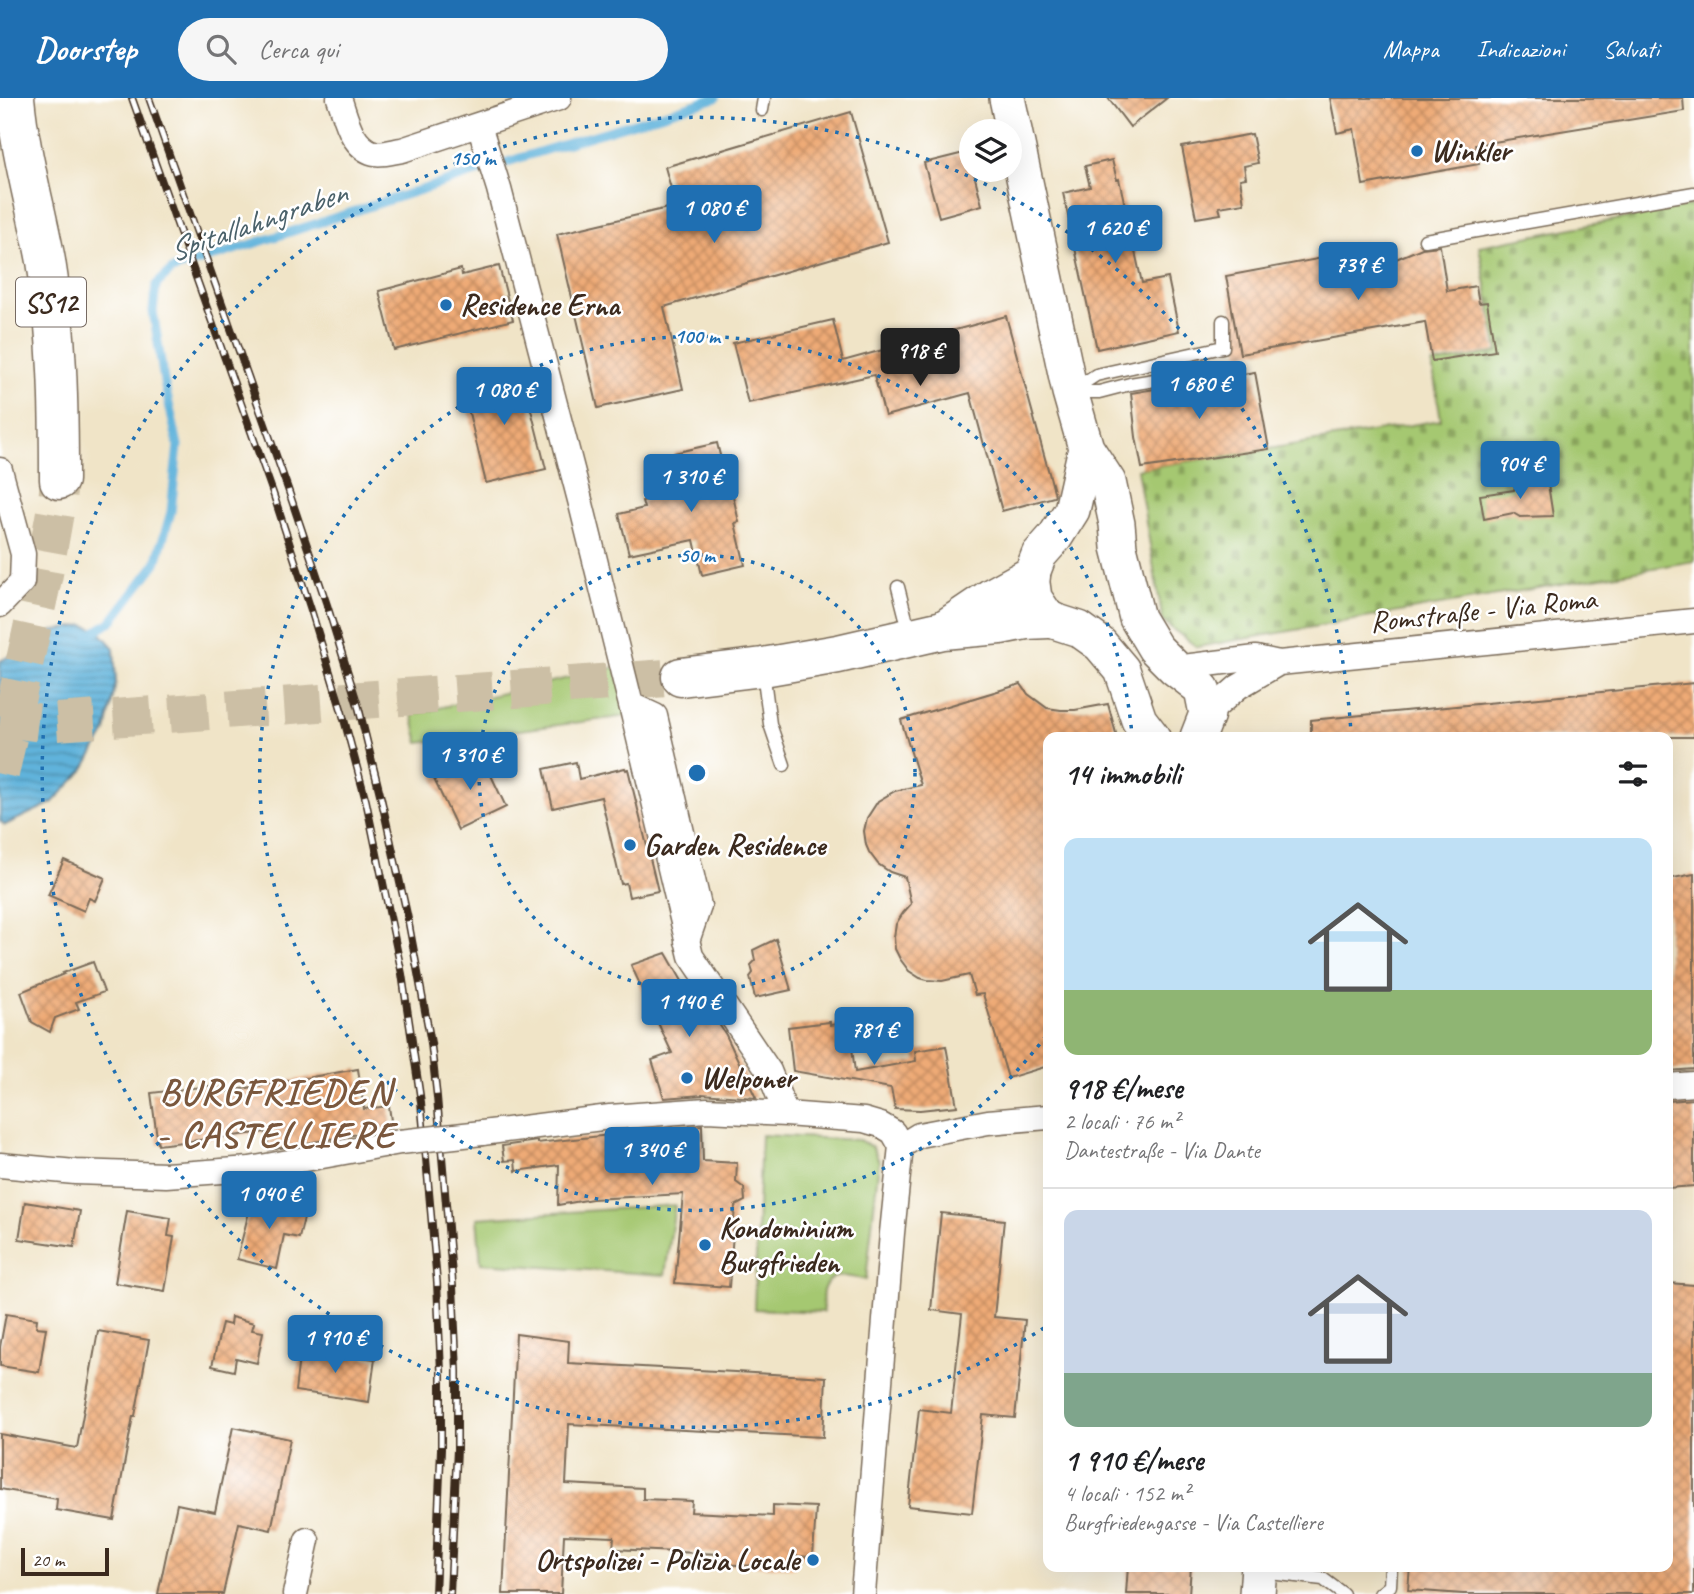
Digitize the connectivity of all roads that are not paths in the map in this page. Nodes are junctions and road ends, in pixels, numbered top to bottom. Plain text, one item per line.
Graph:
1 (339, 98) edge
2 (559, 98) edge
3 (1007, 98) edge
4 (11, 110) edge
5 (479, 125) junction
6 (1694, 193) edge
7 (1424, 240) dead end
8 (1223, 321) dead end
9 (1222, 369) dead end
10 (1070, 393) junction
11 (1086, 448) junction
12 (0, 470) edge
13 (59, 480) tunnel mouth
14 (1055, 537) junction
15 (1119, 547) junction
16 (1031, 576) junction
17 (1128, 580) junction
18 (898, 587) dead end
19 (0, 605) edge
20 (1694, 621) edge
21 (1064, 624) junction
22 (927, 634) junction
23 (1279, 663) junction
24 (763, 667) junction
25 (1175, 668) junction
26 (681, 677) tunnel mouth
27 (632, 705) junction
28 (1198, 730) edge
29 (1149, 732) edge
30 (784, 765) dead end
31 (687, 941) junction
32 (1694, 1084) edge
33 (1673, 1086) edge
34 (786, 1114) junction
35 (1043, 1117) edge
36 (901, 1146) junction
37 (0, 1165) edge
38 (307, 1540) dead end
39 (1312, 1572) edge
40 (1391, 1572) edge
41 (1308, 1576) junction
42 (1258, 1577) edge
43 (295, 1594) edge
44 (863, 1594) edge
45 (1343, 1594) edge
46 (1380, 1594) edge

1 - 5 street
2 - 5 street
3 - 10 main road
4 - 13 main road, SS12
5 - 27 street
6 - 7 lane
8 - 10 lane
9 - 10 lane
10 - 11 main road
11 - 14 main road
11 - 15 main road
12 - 19 street
14 - 15 main road
14 - 16 main road
15 - 17 main road
16 - 21 main road
16 - 22 main road
17 - 21 main road
17 - 25 main road
18 - 22 lane
20 - 23 street, Romstraße - Via Roma
21 - 22 main road
21 - 29 main road
22 - 24 main road
23 - 25 street, Romstraße - Via Roma
23 - 28 street, Romstraße - Via Roma
24 - 26 main road
24 - 30 lane
25 - 28 main road
27 - 31 street
27 - 31 street
31 - 34 street
32 - 33 street
34 - 36 street
34 - 37 street, bridge
35 - 36 street
36 - 44 street
38 - 43 street
39 - 41 lane
40 - 46 lane
41 - 42 lane
41 - 45 lane

